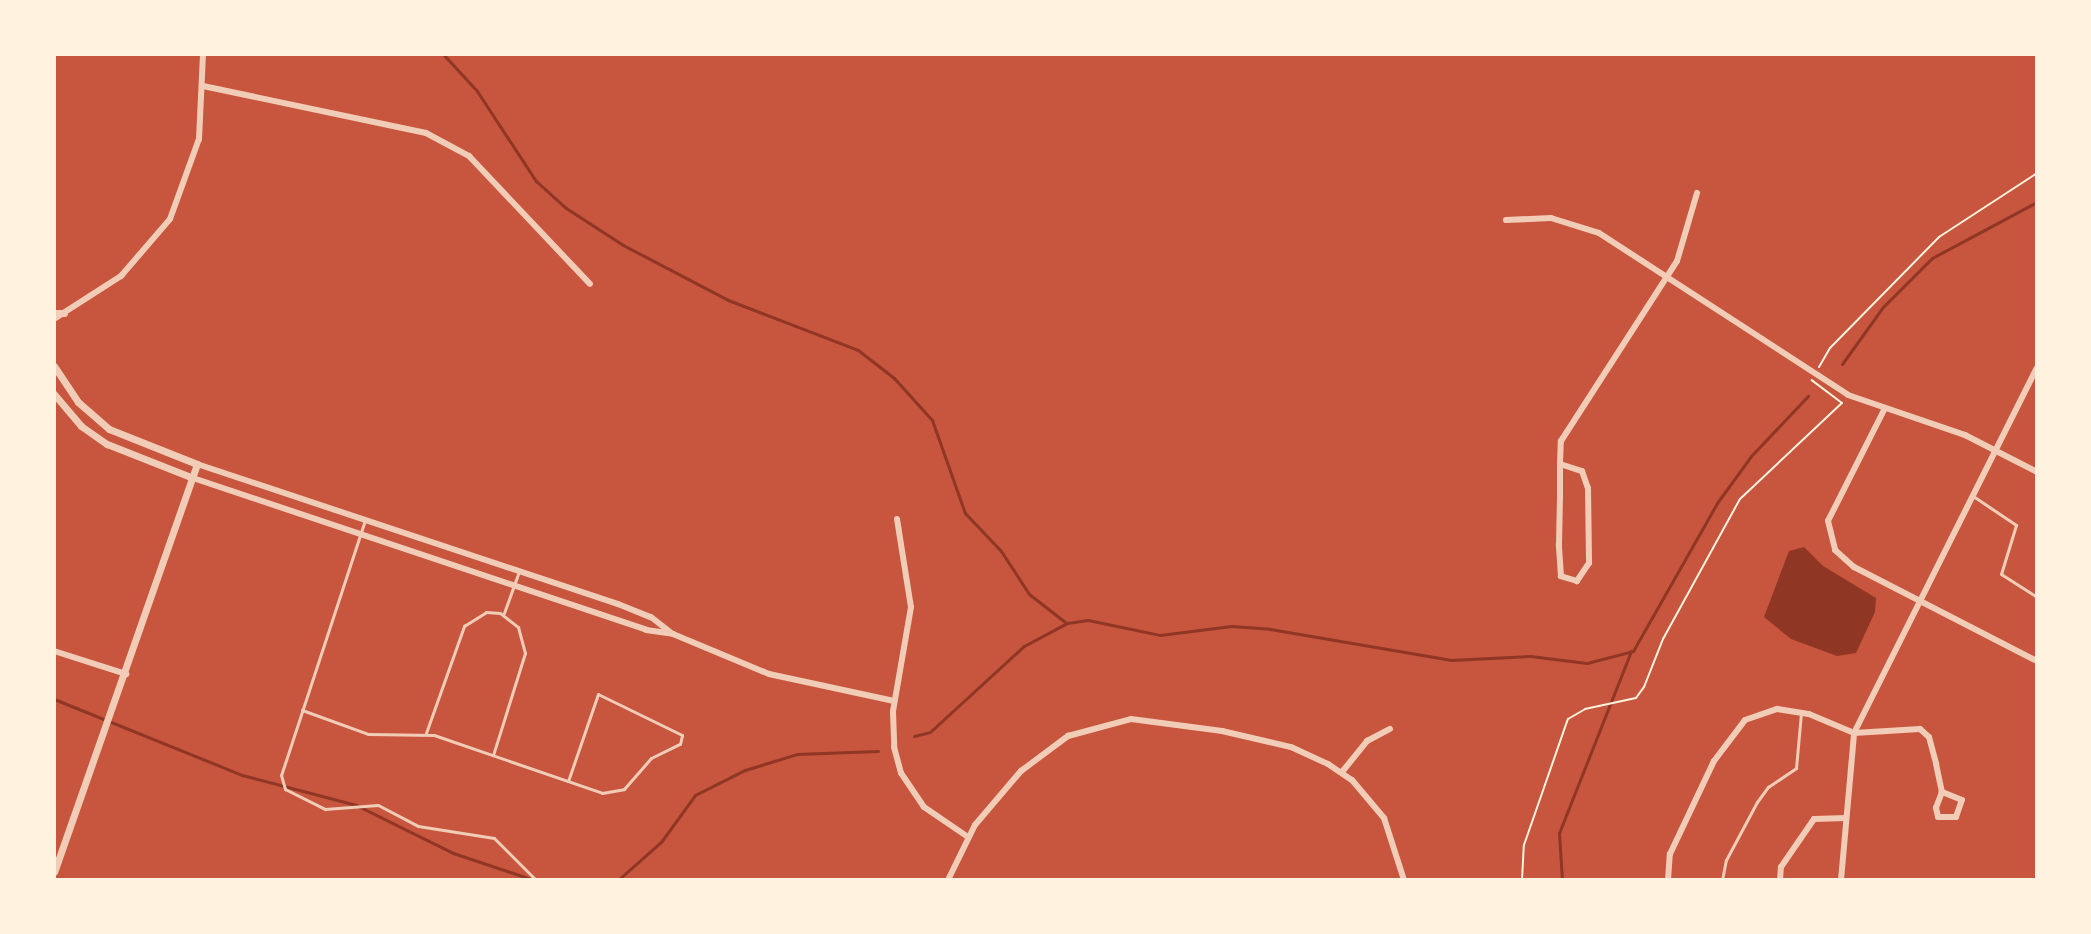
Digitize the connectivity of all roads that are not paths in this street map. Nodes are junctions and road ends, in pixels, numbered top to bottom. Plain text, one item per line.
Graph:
1 (203, 54) edge
2 (203, 86) junction
3 (1697, 193) dead end
4 (1506, 220) dead end
5 (1668, 278) junction
6 (590, 284) dead end
7 (54, 313) edge
8 (64, 313) junction
9 (54, 319) edge
10 (54, 366) edge
11 (2037, 368) edge
12 (54, 394) edge
13 (1884, 410) junction
14 (1995, 451) junction
15 (197, 464) junction
16 (1560, 464) junction
17 (2037, 472) edge
18 (193, 478) junction
19 (1972, 496) junction
20 (897, 519) dead end
21 (365, 520) junction
22 (361, 534) junction
23 (519, 571) junction
24 (515, 584) junction
25 (2037, 597) edge
26 (1917, 602) junction
27 (503, 614) junction
28 (673, 634) junction
29 (54, 651) edge
30 (2037, 661) edge
31 (126, 674) junction
32 (894, 701) junction
33 (302, 710) junction
34 (1801, 713) junction
35 (1390, 729) dead end
36 (426, 733) junction
37 (1854, 733) junction
38 (493, 755) junction
39 (1342, 772) junction
40 (568, 781) junction
41 (1942, 792) junction
42 (1846, 818) junction
43 (968, 837) junction
44 (54, 872) edge
45 (536, 880) edge
46 (948, 880) edge
47 (1404, 880) edge
48 (1668, 880) edge
49 (1722, 880) edge
50 (1780, 880) edge
51 (1841, 880) edge

1 - 2 street
2 - 6 street
2 - 8 street
3 - 5 street
4 - 5 street
5 - 13 street
5 - 16 street
7 - 8 street
8 - 9 street
10 - 15 street
11 - 14 street
12 - 18 street
13 - 14 street
13 - 26 street
14 - 17 street
14 - 19 street
15 - 18 street
15 - 21 street
16 - 16 street
18 - 22 street
18 - 31 street
19 - 25 lane
19 - 26 street
20 - 32 street
21 - 22 lane
21 - 23 street
22 - 24 street
22 - 33 lane
23 - 24 lane
23 - 28 street
24 - 27 lane
24 - 28 street
26 - 30 street
26 - 37 street
27 - 36 lane
27 - 38 lane
28 - 32 street
29 - 31 street
31 - 44 street
32 - 43 street
33 - 36 lane
33 - 45 lane
34 - 37 street
34 - 48 street
34 - 49 lane
35 - 39 street
36 - 38 lane
37 - 41 street
37 - 42 street
38 - 40 lane
39 - 43 street
39 - 47 street
40 - 40 lane
41 - 41 street
42 - 50 street
42 - 51 street
43 - 46 street

